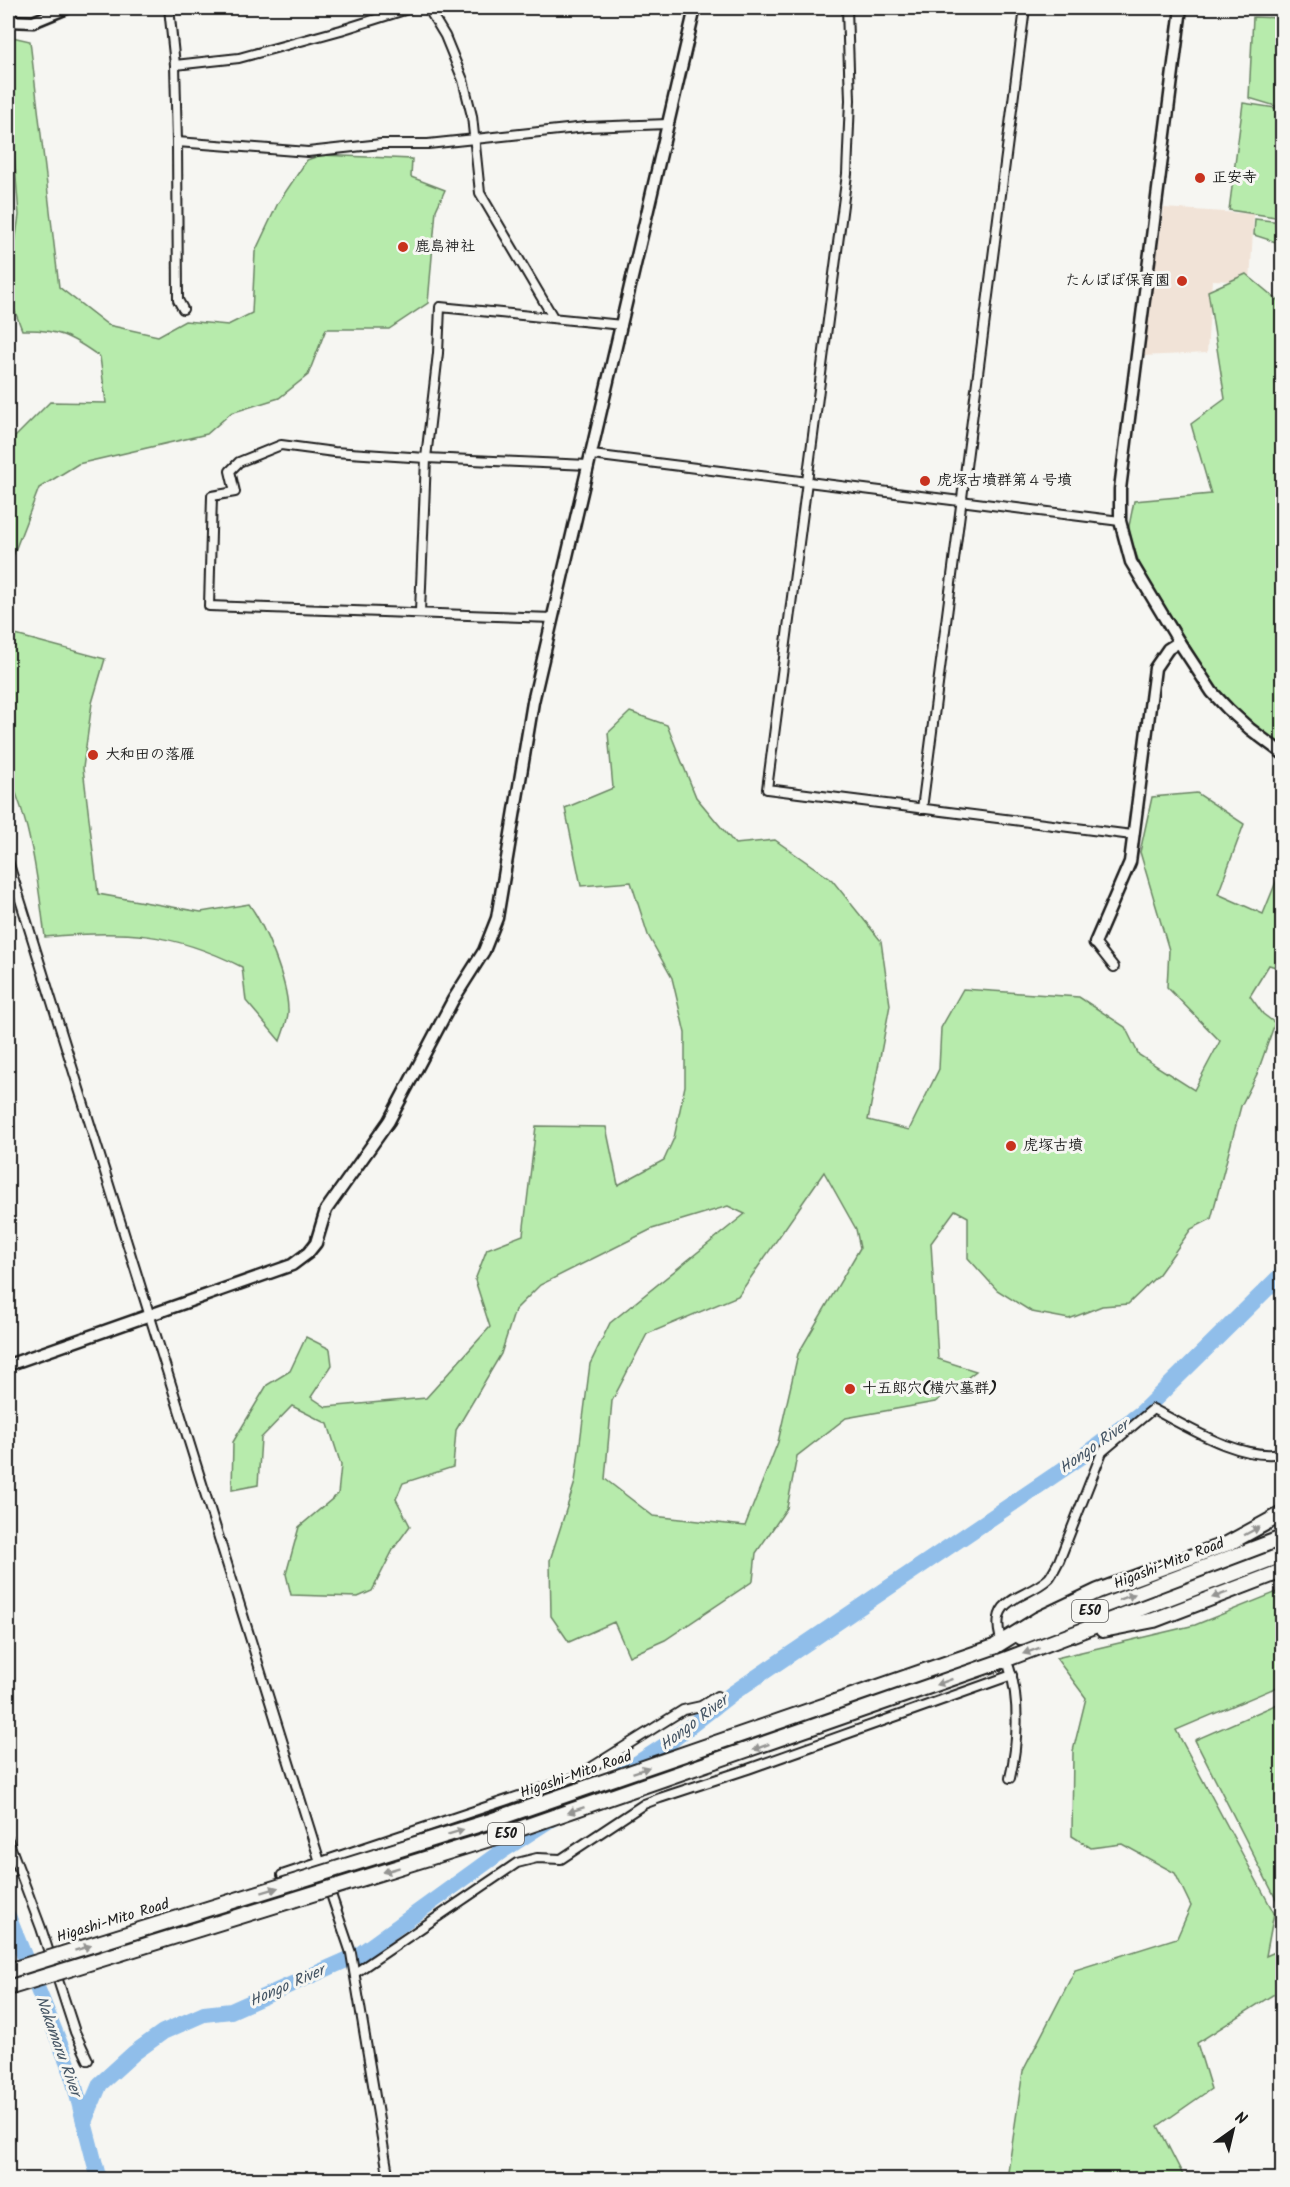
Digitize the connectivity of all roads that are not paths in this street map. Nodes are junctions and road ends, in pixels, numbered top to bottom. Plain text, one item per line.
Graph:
1 (67, 8) edge
2 (169, 8) edge
3 (411, 8) edge
4 (428, 8) edge
5 (695, 8) edge
6 (847, 8) edge
7 (1025, 8) edge
8 (1181, 8) edge
9 (8, 21) edge
10 (175, 65) junction
11 (668, 124) junction
12 (474, 137) junction
13 (177, 142) junction
14 (183, 309) dead end
15 (553, 317) junction
16 (622, 325) junction
17 (426, 458) junction
18 (590, 460) junction
19 (807, 482) junction
20 (962, 502) junction
21 (1120, 521) junction
22 (420, 612) junction
23 (553, 618) junction
24 (1179, 642) junction
25 (1282, 753) edge
26 (922, 809) junction
27 (1132, 835) junction
28 (8, 861) edge
29 (1095, 943) joint
30 (1114, 967) dead end
31 (151, 1315) junction
32 (8, 1365) edge
33 (1282, 1453) edge
34 (1282, 1514) edge
35 (1282, 1538) edge
36 (1282, 1555) edge
37 (1282, 1571) edge
38 (1062, 1639) junction
39 (997, 1642) junction
40 (1007, 1668) junction
41 (717, 1696) dead end
42 (1010, 1778) dead end
43 (8, 1840) edge
44 (320, 1862) junction
45 (282, 1875) dead end
46 (8, 1971) edge
47 (355, 1973) junction
48 (8, 1988) edge
49 (88, 2060) dead end
50 (390, 2180) edge

1 - 9 street
2 - 10 street
3 - 10 street
4 - 12 street
5 - 11 street
6 - 19 street
7 - 20 street
8 - 21 street
10 - 13 street
11 - 12 street
11 - 16 street
12 - 13 street
12 - 15 street
13 - 14 street
15 - 16 street
15 - 17 street
16 - 18 street
17 - 18 street
17 - 22 street
17 - 22 street
18 - 19 street
18 - 23 street
19 - 20 street
19 - 26 street
20 - 21 street
20 - 26 street
21 - 24 street
22 - 23 street
23 - 31 street
24 - 25 street
24 - 27 street
26 - 27 street
27 - 29 street
28 - 31 street
29 - 30 street
31 - 32 street
31 - 44 street
33 - 39 street
39 -> 34 highway
39 -> 35 highway, Higashi-Mito Road / E50
36 - 38 highway, Higashi-Mito Road / E50
37 -> 38 highway
38 -> 40 highway, Higashi-Mito Road / E50
46 -> 39 highway, Higashi-Mito Road / E50, bridge
40 - 42 street
40 - 47 street
40 -> 48 highway, Higashi-Mito Road / E50, bridge
41 - 44 street
43 - 49 street
44 - 45 street
44 - 47 street
47 - 50 street

